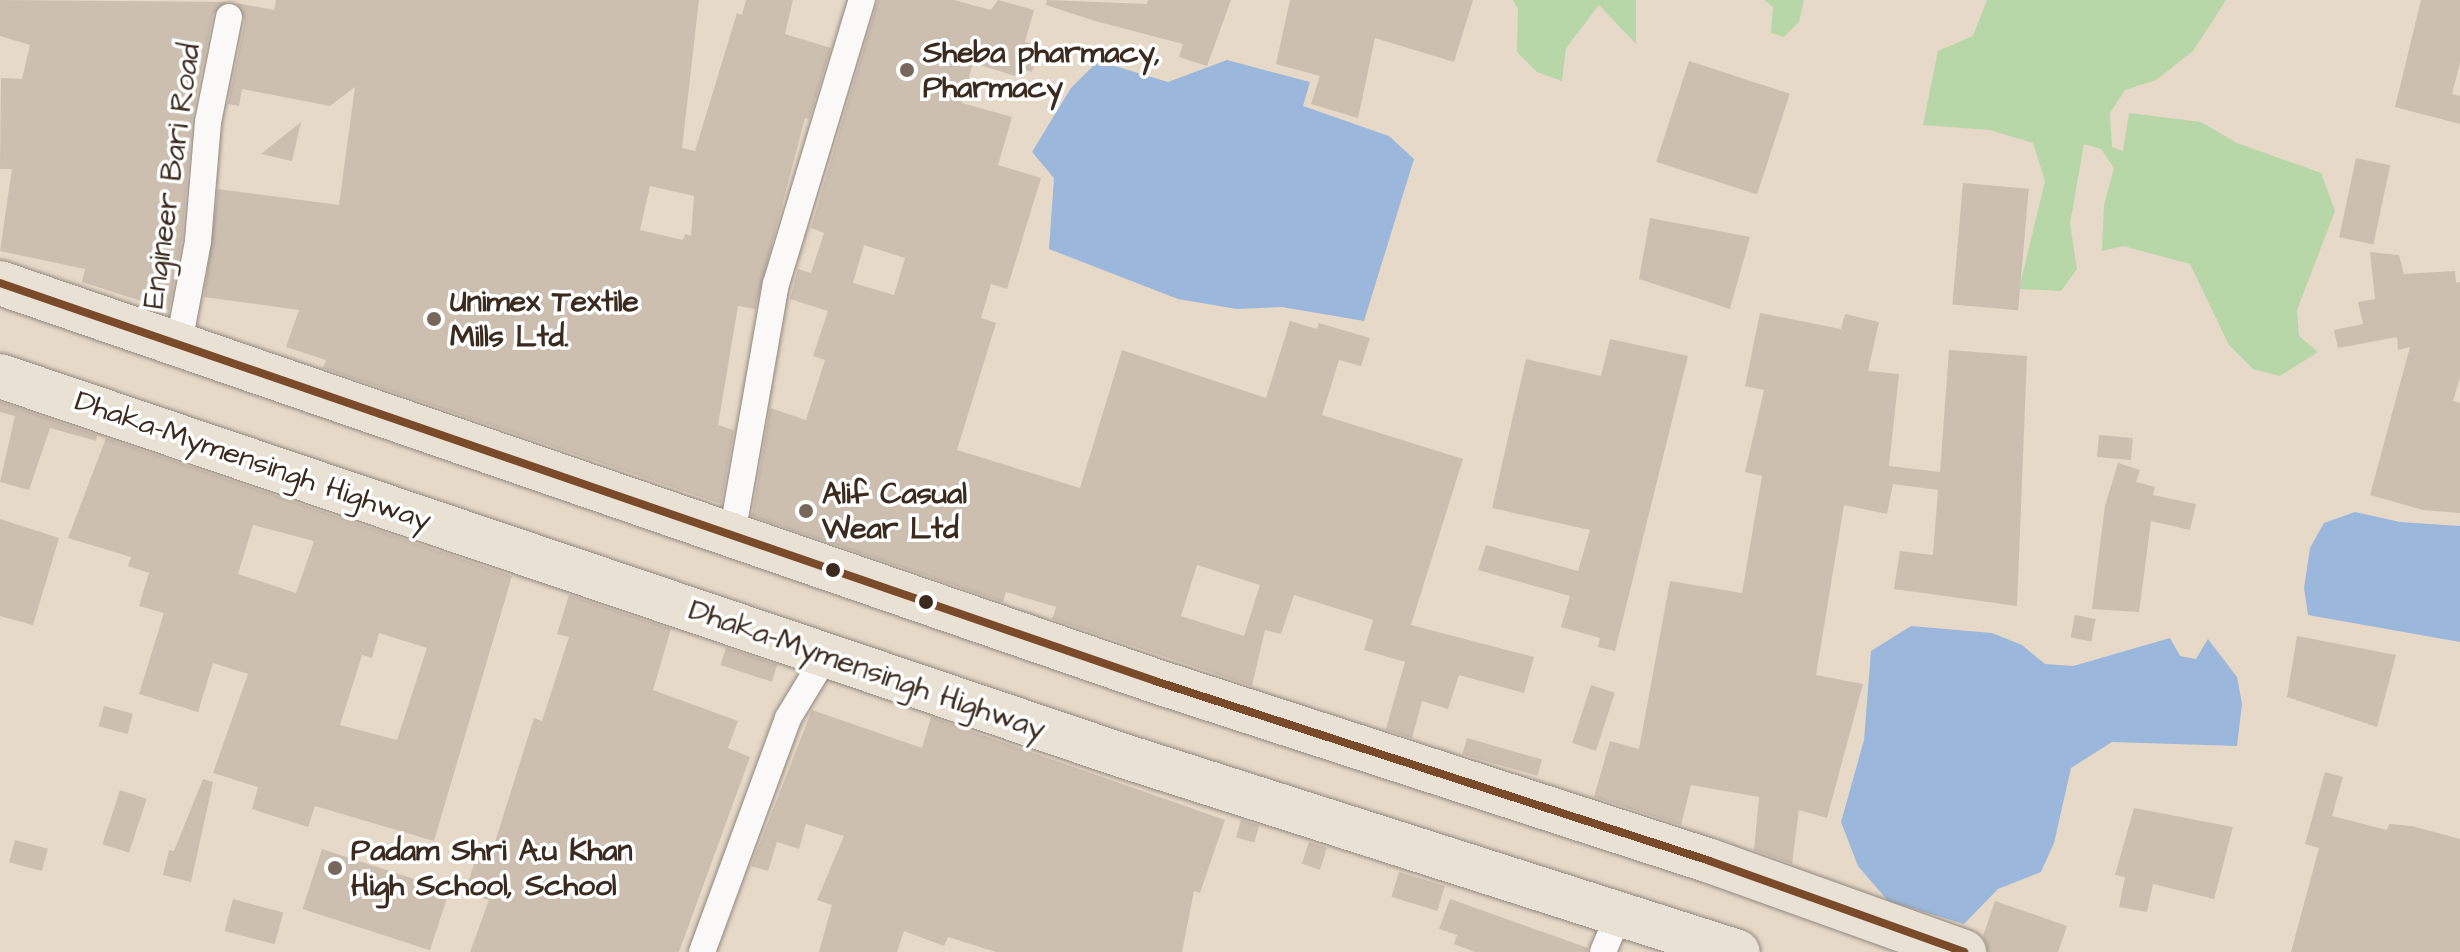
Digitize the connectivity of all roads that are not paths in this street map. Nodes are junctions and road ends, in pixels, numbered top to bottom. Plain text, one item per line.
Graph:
1 (862, 0) edge
2 (229, 17) dead end
3 (0, 283) edge
4 (179, 343) junction
5 (0, 376) edge
6 (732, 535) junction
7 (825, 657) junction
8 (1620, 911) junction
9 (702, 952) edge
10 (1603, 952) edge
11 (1738, 952) edge
12 (1964, 952) edge

1 - 6 street
2 - 4 street, Engineer Bari Road
3 - 4 highway
4 - 6 highway
5 - 7 highway, Dhaka-Mymensingh Highway
6 - 12 highway
7 - 8 highway, Dhaka-Mymensingh Highway
7 - 9 street
8 - 10 street
8 - 11 highway, Dhaka-Mymensingh Highway

